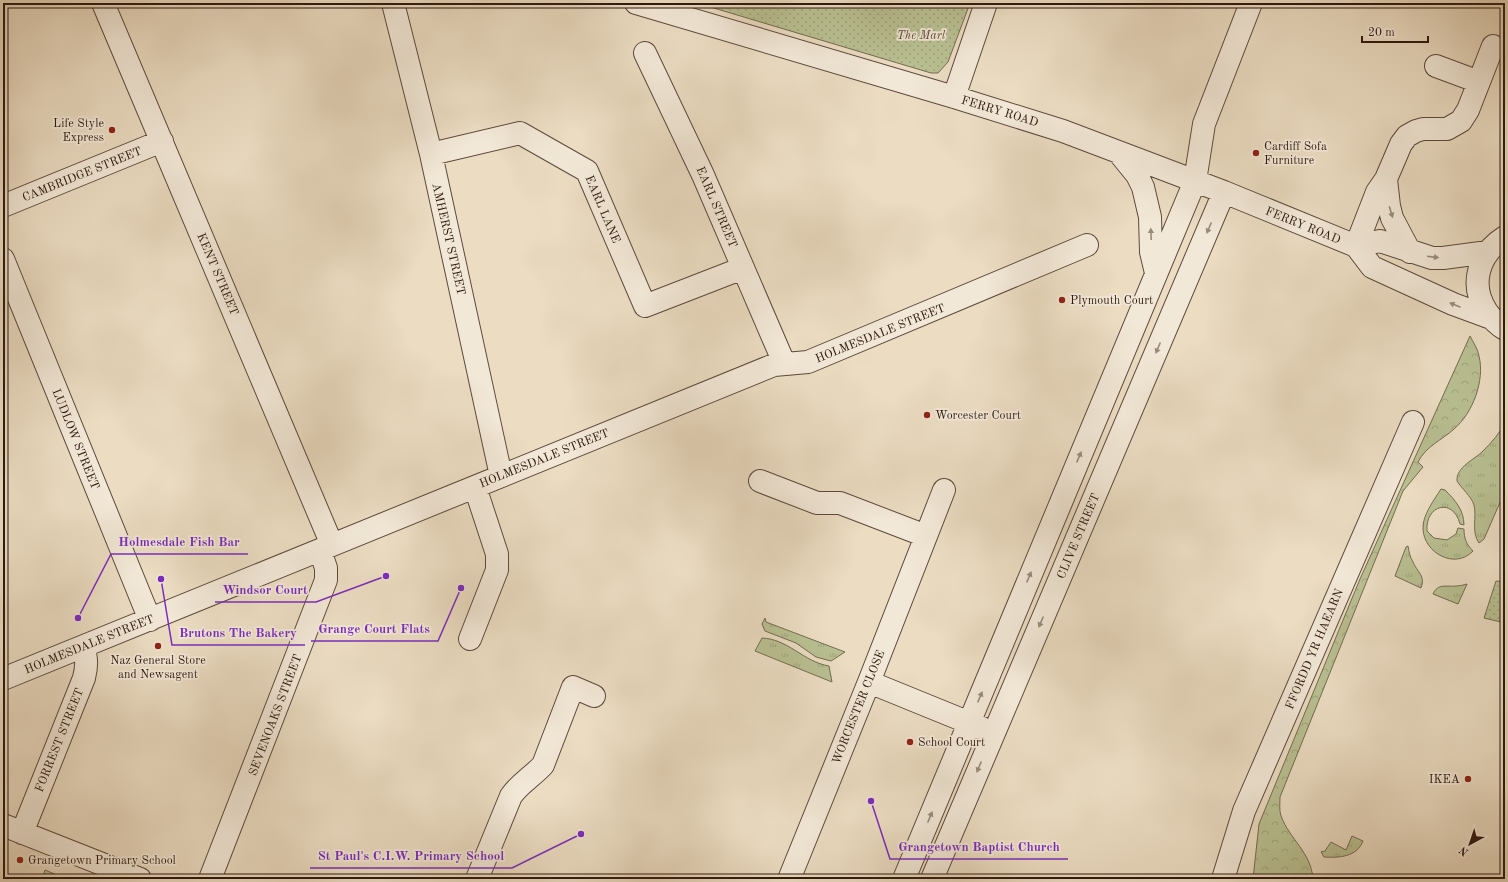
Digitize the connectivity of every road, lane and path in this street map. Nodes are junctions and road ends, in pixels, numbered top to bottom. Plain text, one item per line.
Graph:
1 (104, 3) edge
2 (393, 3) edge
3 (636, 3) edge
4 (986, 3) edge
5 (1251, 3) edge
6 (1493, 46) dead end
7 (645, 53) dead end
8 (1436, 66) dead end
9 (1479, 82) junction
10 (954, 97) junction
11 (162, 141) junction
12 (1117, 151) junction
13 (430, 154) junction
14 (1386, 179) junction
15 (1195, 181) junction
16 (1224, 192) junction
17 (3, 206) edge
18 (1505, 237) edge
19 (1087, 245) dead end
20 (1356, 246) junction
21 (1410, 252) junction
22 (1488, 252) junction
23 (3, 259) edge
24 (743, 268) junction
25 (1156, 273) junction
26 (1498, 323) edge
27 (784, 364) junction
28 (1413, 422) dead end
29 (502, 476) junction
30 (760, 481) dead end
31 (475, 487) junction
32 (944, 490) dead end
33 (926, 536) junction
34 (326, 548) junction
35 (150, 620) junction
36 (470, 639) dead end
37 (82, 647) junction
38 (3, 679) edge
39 (869, 682) junction
40 (594, 696) dead end
41 (969, 723) junction
42 (994, 733) junction
43 (13, 829) edge
44 (790, 877) dead end
45 (140, 879) edge
46 (210, 879) edge
47 (477, 879) edge
48 (904, 879) edge
49 (932, 879) edge
50 (1223, 879) edge

1 - 11 street, KENT STREET
2 - 13 street, AMHERST STREET
3 - 10 street, FERRY ROAD
4 - 10 street
5 - 15 street
6 - 9 street
7 - 24 street, EARL STREET
8 - 9 street
9 - 14 street
10 - 12 street, FERRY ROAD
11 - 17 street, CAMBRIDGE STREET
11 - 34 street, KENT STREET
12 - 15 street, FERRY ROAD
25 -> 12 street
13 - 24 street, EARL LANE
13 - 29 street, AMHERST STREET
14 - 20 street
14 -> 21 street
15 - 16 street, FERRY ROAD
15 - 25 street
16 - 20 street, FERRY ROAD
16 -> 42 street, CLIVE STREET
18 - 22 street, FERRY ROAD
19 - 27 street, HOLMESDALE STREET
20 - 21 street, FERRY ROAD
26 -> 20 street, FERRY ROAD
21 -> 22 street, FERRY ROAD
22 - 26 street, FERRY ROAD
23 - 35 street, LUDLOW STREET
24 - 27 street, EARL STREET
41 -> 25 street
27 - 29 street, HOLMESDALE STREET
28 - 50 street, FFORDD YR HAEARN
29 - 31 street, HOLMESDALE STREET
30 - 33 street
31 - 34 street, HOLMESDALE STREET
31 - 36 street
32 - 33 street, WORCESTER CLOSE
33 - 39 street, WORCESTER CLOSE
34 - 35 street, HOLMESDALE STREET
34 - 46 street, SEVENOAKS STREET
35 - 37 street, HOLMESDALE STREET
37 - 38 street, HOLMESDALE STREET
37 - 43 street, FORREST STREET
39 - 41 street
39 - 44 street, WORCESTER CLOSE
40 - 47 street
41 - 42 street
48 -> 41 street
42 -> 49 street, CLIVE STREET
43 - 45 street

